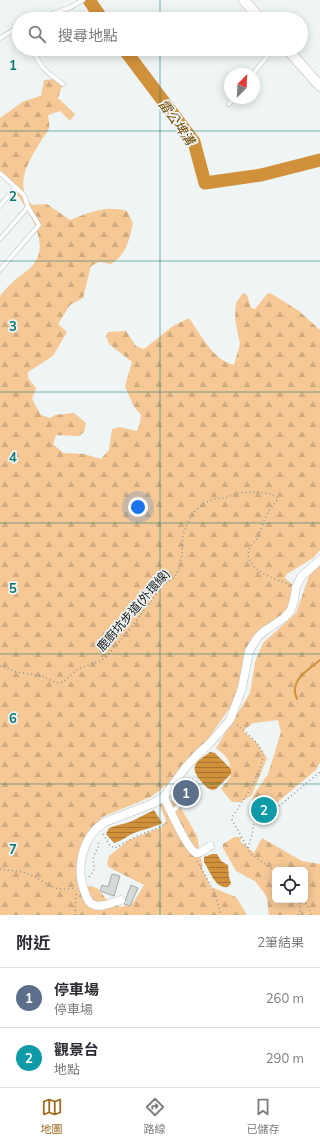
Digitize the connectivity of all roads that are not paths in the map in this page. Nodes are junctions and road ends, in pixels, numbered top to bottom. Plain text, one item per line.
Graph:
1 (82, 0) edge
2 (244, 0) edge
3 (57, 12) edge
4 (254, 12) edge
5 (12, 31) edge
6 (0, 38) edge
7 (36, 56) edge
8 (267, 56) edge
9 (293, 56) edge
10 (258, 68) edge
11 (63, 84) dead end
12 (320, 86) edge
13 (2, 175) edge
14 (0, 181) edge
15 (15, 188) junction
16 (0, 206) edge
17 (28, 207) junction
18 (0, 239) edge
19 (0, 270) edge
20 (320, 560) edge
21 (195, 779) dead end
22 (164, 797) junction
23 (173, 817) junction
24 (210, 846) dead end
25 (121, 900) dead end

1 - 3 lane
2 - 4 street
5 - 6 lane
7 - 11 lane
8 - 10 lane
9 - 12 street
13 - 14 lane
13 - 15 lane
15 - 16 lane
15 - 17 lane
17 - 18 lane
17 - 19 lane
20 - 22 street
21 - 23 lane
22 - 23 street
22 - 25 street
23 - 24 street

